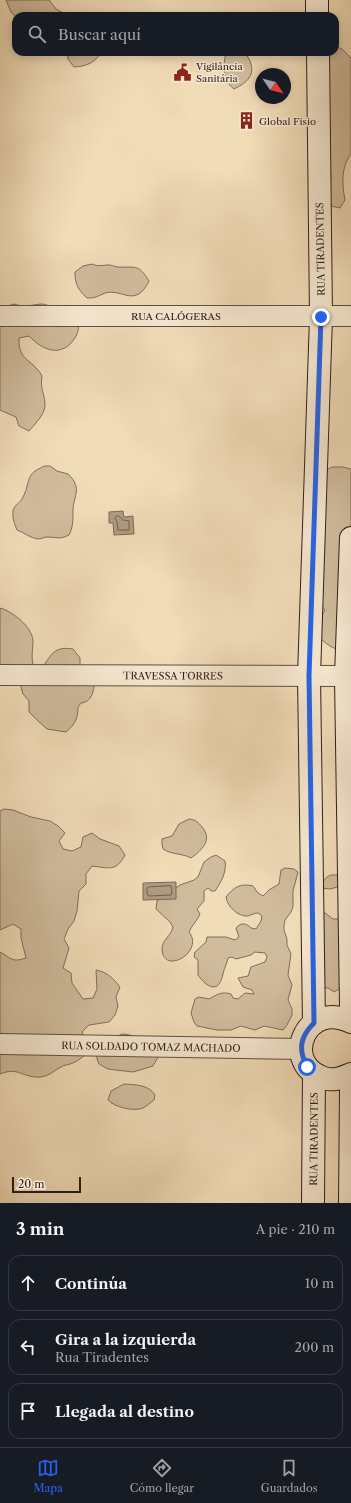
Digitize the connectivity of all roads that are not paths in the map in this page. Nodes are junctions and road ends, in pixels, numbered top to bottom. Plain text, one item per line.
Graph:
1 (317, 0) edge
2 (317, 12) edge
3 (318, 56) edge
4 (0, 316) edge
5 (351, 316) edge
6 (321, 317) junction
7 (351, 538) edge
8 (0, 675) edge
9 (309, 676) junction
10 (346, 676) junction
11 (351, 1007) edge
12 (351, 1022) edge
13 (314, 1023) junction
14 (0, 1044) edge
15 (301, 1049) junction
16 (314, 1074) junction
17 (351, 1074) edge
18 (351, 1089) edge
19 (313, 1203) edge
20 (350, 1203) edge

1 - 2 main road
3 - 6 main road, RUA TIRADENTES
4 - 6 street, RUA CALÓGERAS
5 - 6 street, RUA CALÓGERAS
6 - 9 main road, RUA TIRADENTES
7 - 10 main road
8 - 9 street, TRAVESSA TORRES
9 - 10 street, TRAVESSA TORRES
9 - 13 main road, RUA TIRADENTES
10 - 11 main road
12 - 13 main road
13 - 15 main road
14 - 15 street, RUA SOLDADO TOMAZ MACHADO
15 - 16 main road
16 - 17 main road
16 - 19 main road, RUA TIRADENTES
18 - 20 main road

